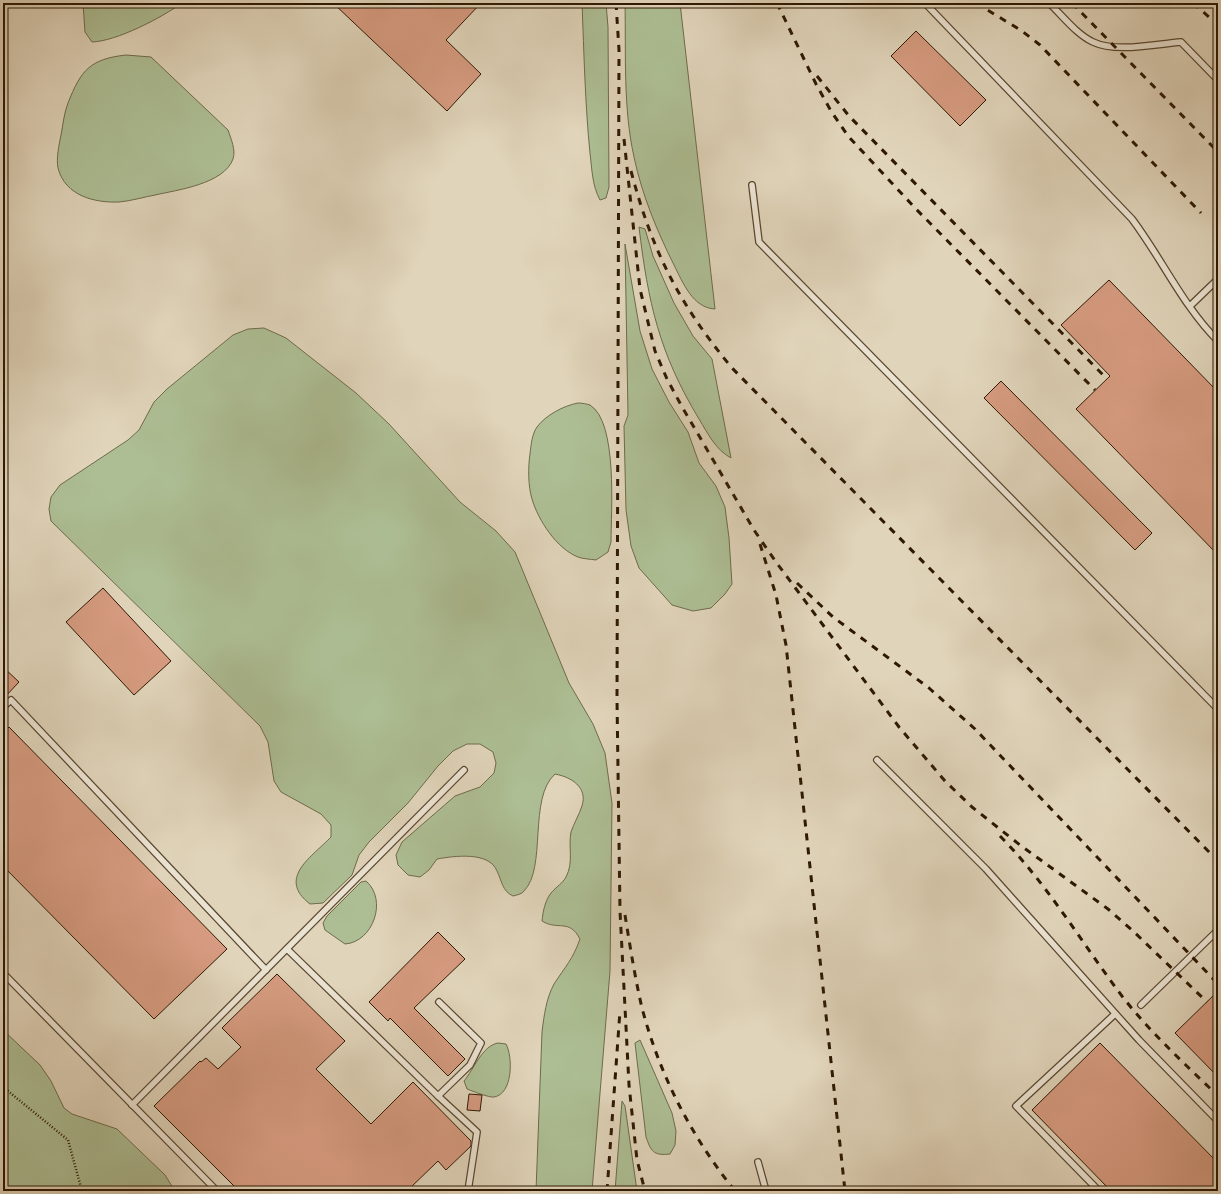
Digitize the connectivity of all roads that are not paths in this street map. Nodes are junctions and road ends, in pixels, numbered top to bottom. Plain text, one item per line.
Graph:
1 (925, 3) edge
2 (1049, 3) edge
3 (1218, 80) edge
4 (752, 185) dead end
5 (1218, 279) edge
6 (1190, 306) junction
7 (1218, 341) edge
8 (3, 707) edge
9 (1218, 709) edge
10 (877, 760) dead end
11 (464, 770) dead end
12 (1218, 930) edge
13 (287, 949) junction
14 (266, 970) junction
15 (3, 973) edge
16 (440, 1002) dead end
17 (1141, 1005) dead end
18 (1116, 1014) junction
19 (438, 1096) junction
20 (132, 1105) junction
21 (1218, 1121) edge
22 (758, 1162) dead end
23 (217, 1191) edge
24 (468, 1191) edge
25 (766, 1191) edge
26 (1099, 1191) edge

1 - 6 lane
2 - 3 lane
4 - 9 lane
5 - 6 lane
6 - 7 lane
8 - 14 lane
10 - 18 lane
11 - 13 lane
12 - 17 lane
13 - 14 lane
13 - 19 lane
14 - 20 lane
15 - 20 lane
16 - 19 lane
18 - 21 lane
18 - 26 lane
19 - 24 lane
20 - 23 lane
22 - 25 lane

